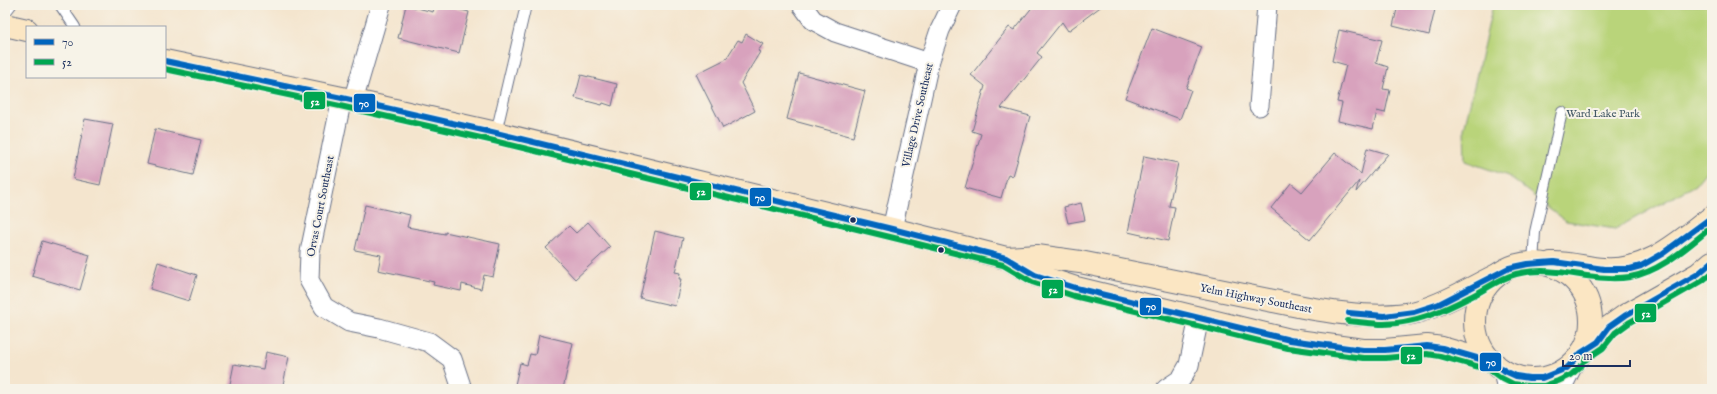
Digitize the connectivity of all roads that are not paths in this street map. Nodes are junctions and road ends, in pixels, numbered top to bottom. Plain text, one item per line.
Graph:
1 (11, 5) edge
2 (60, 5) edge
3 (381, 5) edge
4 (526, 5) edge
5 (802, 5) edge
6 (952, 5) edge
7 (1267, 5) edge
8 (5, 13) edge
9 (5, 25) edge
10 (74, 26) edge
11 (26, 30) edge
12 (166, 61) edge
13 (929, 63) junction
14 (348, 99) junction
15 (1259, 106) dead end
16 (1562, 112) dead end
17 (496, 133) junction
18 (1712, 217) edge
19 (892, 229) junction
20 (1006, 258) junction
21 (1712, 262) edge
22 (1536, 263) junction
23 (1499, 274) junction
24 (1199, 318) junction
25 (1579, 356) junction
26 (1498, 366) junction
27 (462, 389) edge
28 (1166, 389) edge
29 (1507, 389) edge
30 (1561, 389) edge

1 - 8 lane
2 - 10 lane
3 - 14 street, Orvas Court Southeast
4 - 17 lane
5 - 13 street
6 - 13 street, Village Drive Southeast
7 - 15 street
9 - 11 main road
12 - 14 main road, Yelm Highway Southeast
13 - 19 street, Village Drive Southeast
14 - 17 main road, Yelm Highway Southeast
14 - 27 street, Orvas Court Southeast
16 - 22 lane
17 - 19 main road, Yelm Highway Southeast
18 - 22 main road
19 - 20 main road, Yelm Highway Southeast
20 - 23 main road, Yelm Highway Southeast
20 - 24 main road, Yelm Highway Southeast
21 - 25 main road
22 - 23 main road
22 - 25 main road
23 - 26 main road
24 - 26 main road, Yelm Highway Southeast
24 - 28 street
25 - 26 main road
25 - 30 street
26 - 29 street

